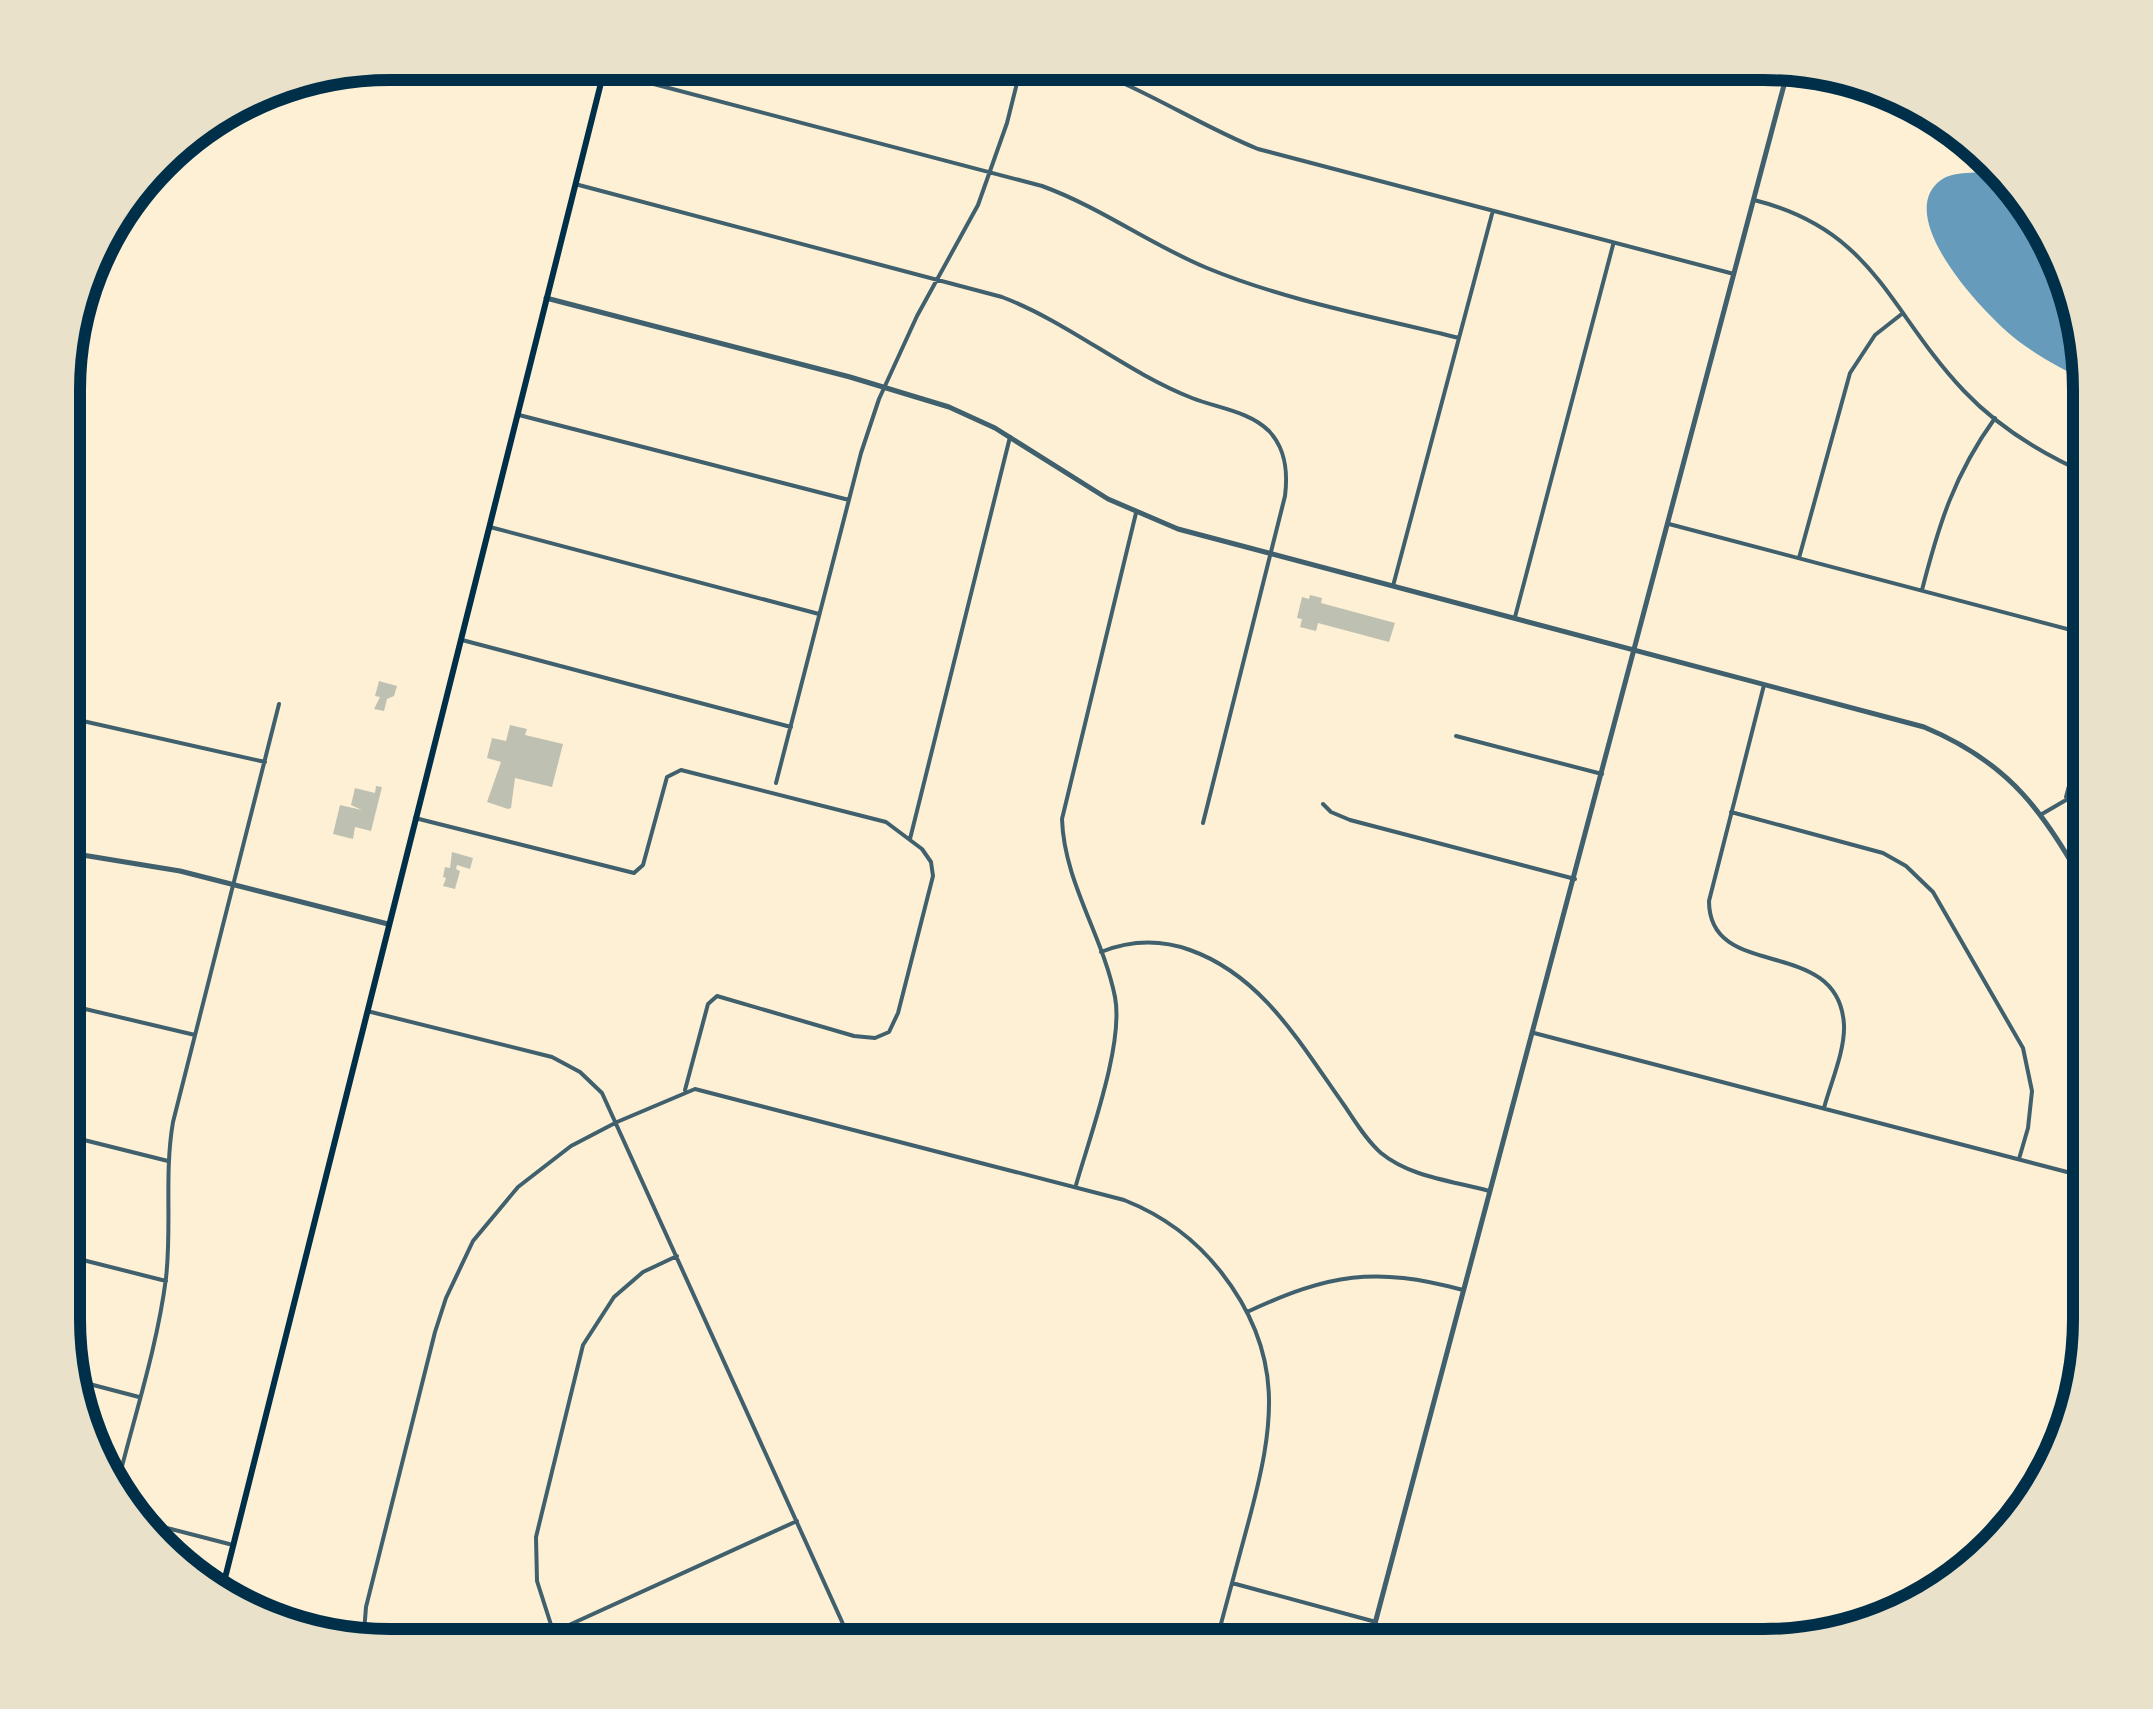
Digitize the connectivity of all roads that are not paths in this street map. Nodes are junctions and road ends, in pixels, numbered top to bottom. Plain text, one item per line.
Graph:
1 (601, 81) edge
2 (656, 81) edge
3 (1017, 81) edge
4 (1118, 81) edge
5 (1784, 81) edge
6 (991, 172) junction
7 (575, 184) junction
8 (1754, 200) junction
9 (1492, 212) junction
10 (1613, 244) junction
11 (1734, 274) junction
12 (938, 279) junction
13 (546, 298) junction
14 (1903, 313) junction
15 (1459, 338) junction
16 (884, 387) junction
17 (517, 414) junction
18 (1995, 418) junction
19 (1010, 437) junction
20 (2073, 467) edge
21 (849, 500) junction
22 (1136, 512) junction
23 (1669, 524) junction
24 (488, 527) junction
25 (1270, 554) junction
26 (1799, 558) junction
27 (1392, 586) junction
28 (1922, 590) junction
29 (819, 614) junction
30 (1515, 617) junction
31 (2073, 630) edge
32 (460, 639) junction
33 (1636, 649) junction
34 (1765, 682) junction
35 (280, 704) dead end
36 (80, 721) edge
37 (791, 727) junction
38 (1456, 736) dead end
39 (265, 762) junction
40 (2073, 773) edge
41 (1602, 774) junction
42 (776, 782) dead end
43 (2073, 794) edge
44 (2066, 797) junction
45 (1323, 804) dead end
46 (1731, 812) junction
47 (2042, 814) junction
48 (415, 818) junction
49 (1202, 823) dead end
50 (910, 840) junction
51 (80, 854) edge
52 (2072, 865) edge
53 (1575, 878) junction
54 (234, 884) junction
55 (388, 924) junction
56 (1101, 952) junction
57 (81, 1008) edge
58 (367, 1011) junction
59 (1534, 1032) junction
60 (195, 1035) junction
61 (684, 1092) junction
62 (1824, 1108) junction
63 (616, 1122) junction
64 (81, 1139) edge
65 (2019, 1159) junction
66 (168, 1161) junction
67 (2072, 1173) edge
68 (1076, 1187) junction
69 (1490, 1191) junction
70 (676, 1256) junction
71 (81, 1260) edge
72 (166, 1281) junction
73 (1463, 1290) junction
74 (1247, 1312) junction
75 (87, 1383) edge
76 (139, 1397) junction
77 (121, 1471) edge
78 (797, 1521) junction
79 (161, 1527) edge
80 (233, 1545) junction
81 (224, 1580) edge
82 (1232, 1583) junction
83 (1376, 1622) junction
84 (364, 1627) edge
85 (552, 1628) edge
86 (559, 1628) edge
87 (845, 1628) edge
88 (1220, 1629) edge
89 (1374, 1629) edge

1 - 7 main road
2 - 6 street
3 - 6 street
4 - 9 street
5 - 8 street
6 - 12 street
6 - 15 street
7 - 12 street
7 - 13 main road
8 - 11 street
8 - 14 street
9 - 10 street
9 - 15 street
10 - 11 street
10 - 30 street
11 - 23 street
12 - 16 street
12 - 25 street
13 - 16 street
13 - 17 main road
14 - 18 street
14 - 26 street
15 - 27 street
16 - 19 street
16 - 21 street
17 - 21 street
17 - 24 main road
18 - 20 street
18 - 28 street
19 - 22 street
19 - 50 street
21 - 29 street
22 - 25 street
22 - 56 street
23 - 26 street
23 - 33 street
24 - 29 street
24 - 32 main road
25 - 27 street
25 - 49 street
26 - 28 street
27 - 30 street
28 - 31 street
29 - 37 street
30 - 33 street
32 - 37 street
32 - 48 main road
33 - 34 street
33 - 41 street
34 - 46 street
34 - 47 street
35 - 39 street
36 - 39 street
37 - 42 street
38 - 41 street
39 - 54 street
40 - 44 street
41 - 53 street
43 - 44 street
44 - 47 street
45 - 53 street
46 - 62 street
46 - 65 street
47 - 52 street
48 - 50 street
48 - 55 main road
50 - 61 street
51 - 54 street
53 - 59 street
54 - 55 street
54 - 60 street
55 - 58 main road
56 - 68 street
56 - 69 street
57 - 60 street
58 - 63 street
58 - 80 main road
59 - 62 street
59 - 69 street
60 - 66 street
61 - 63 street
61 - 68 street
62 - 65 street
63 - 70 street
63 - 84 street
64 - 66 street
65 - 67 street
66 - 72 street
68 - 74 street
69 - 73 street
70 - 78 street
70 - 85 street
71 - 72 street
72 - 76 street
73 - 74 street
73 - 83 street
74 - 82 street
75 - 76 street
76 - 77 street
78 - 86 street
78 - 87 street
79 - 80 street
80 - 81 main road
82 - 83 street
82 - 88 street
83 - 89 street

